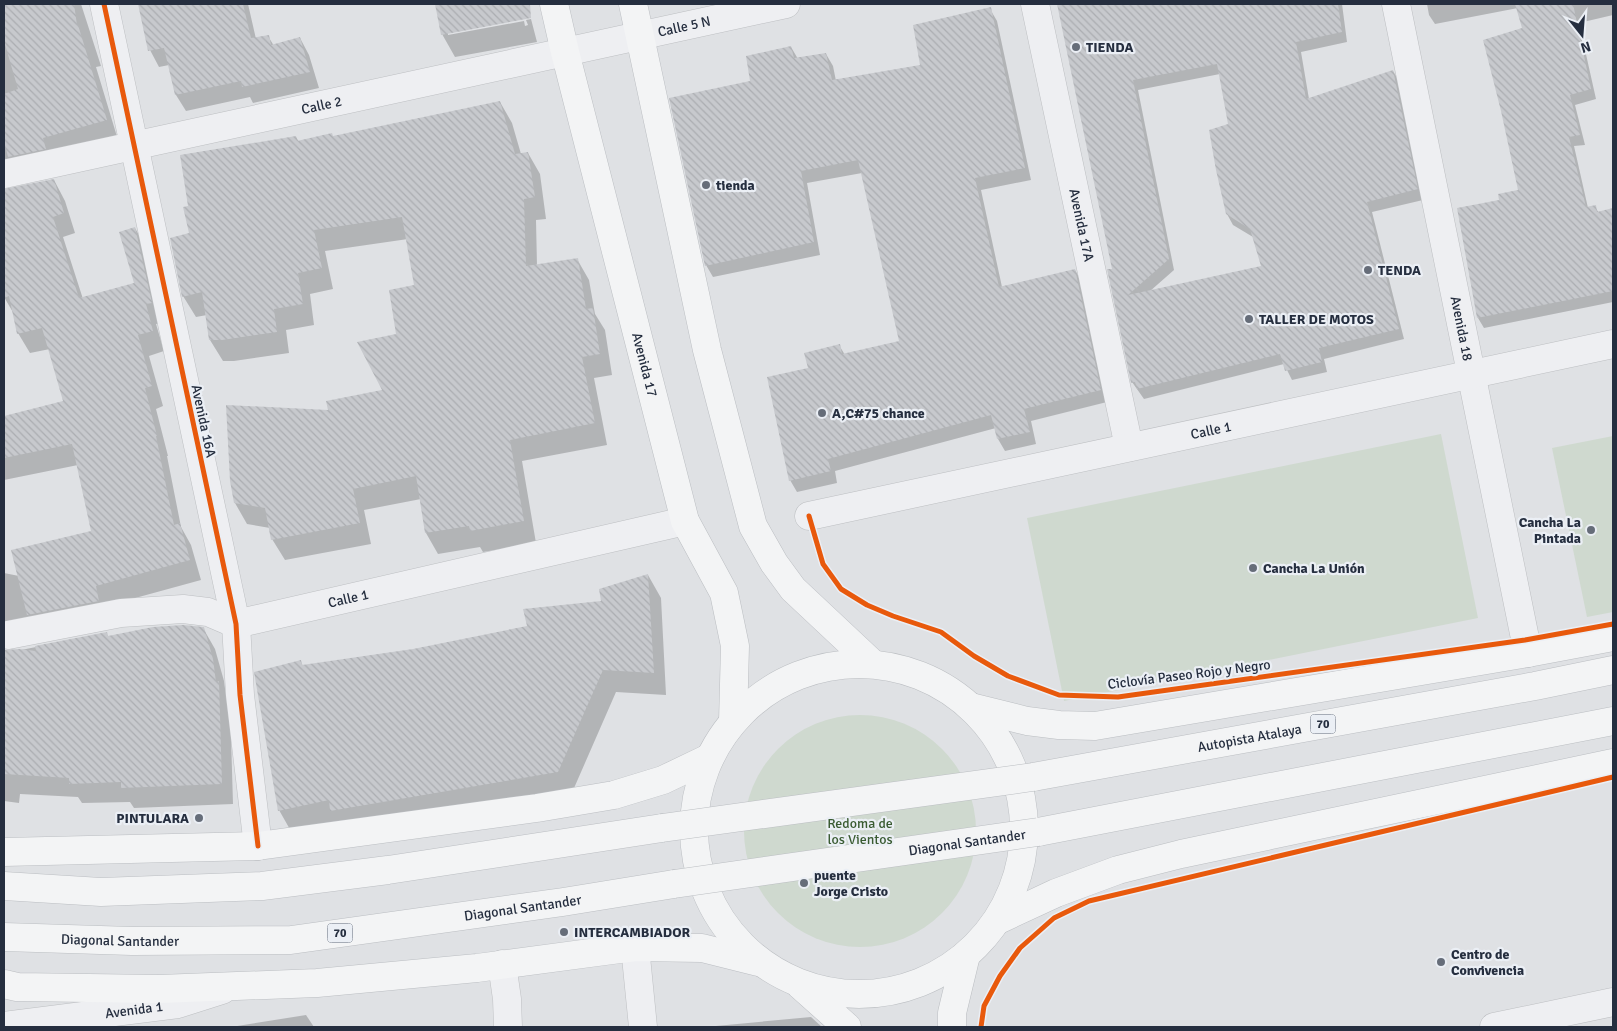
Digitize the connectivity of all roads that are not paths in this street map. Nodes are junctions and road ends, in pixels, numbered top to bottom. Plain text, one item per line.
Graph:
1 (104, 4) edge
2 (554, 4) edge
3 (633, 4) edge
4 (786, 4) edge
5 (1035, 4) edge
6 (1396, 4) edge
7 (640, 35) junction
8 (565, 52) junction
9 (134, 146) junction
10 (4, 174) edge
11 (1613, 344) edge
12 (1471, 375) junction
13 (1129, 447) junction
14 (809, 516) dead end
15 (686, 521) junction
16 (236, 624) junction
17 (8, 635) dead end
18 (1613, 636) edge
19 (1528, 653) junction
20 (873, 664) junction
21 (1613, 670) edge
22 (971, 707) junction
23 (1613, 721) edge
24 (733, 722) junction
25 (709, 758) junction
26 (1613, 763) edge
27 (258, 846) junction
28 (4, 852) edge
29 (4, 886) edge
30 (998, 920) junction
31 (4, 936) edge
32 (635, 947) junction
33 (966, 954) junction
34 (759, 962) junction
35 (502, 964) junction
36 (4, 984) edge
37 (799, 984) junction
38 (232, 986) junction
39 (1613, 1002) edge
40 (6, 1025) edge
41 (508, 1027) edge
42 (643, 1027) edge
43 (847, 1027) edge
44 (952, 1027) edge
45 (1494, 1027) edge

1 - 9 street, Avenida 16A
2 - 8 main road, Avenida 17
3 - 7 main road
4 - 7 street, Calle 5 N
5 - 13 street, Avenida 17A
6 - 12 street, Avenida 18
7 - 8 street, Calle 2
7 - 20 main road
8 - 9 street, Calle 2
8 - 15 main road, Avenida 17
9 - 10 street, Calle 2
9 - 16 street, Avenida 16A
11 - 12 street, Calle 1
12 - 13 street, Calle 1
12 - 19 street, Avenida 18
13 - 14 street, Calle 1
15 - 16 street, Calle 1
15 - 24 main road, Avenida 17
16 - 17 street
16 - 27 street, Avenida 16A
18 - 19 main road
19 - 22 main road
20 - 22 main road
20 - 24 main road
21 - 29 main road, Autopista Atalaya / 70, bridge
22 - 30 main road
23 - 31 main road, Diagonal Santander / 70, bridge
24 - 25 main road
25 - 27 main road
25 - 34 main road
26 - 30 main road
27 - 28 main road
30 - 33 main road
32 - 34 main road
32 - 35 main road
32 - 42 street
33 - 37 main road
33 - 44 main road
34 - 37 main road
35 - 38 main road
35 - 41 street
36 - 38 main road
37 - 43 main road
38 - 40 street, Avenida 1
39 - 45 street

